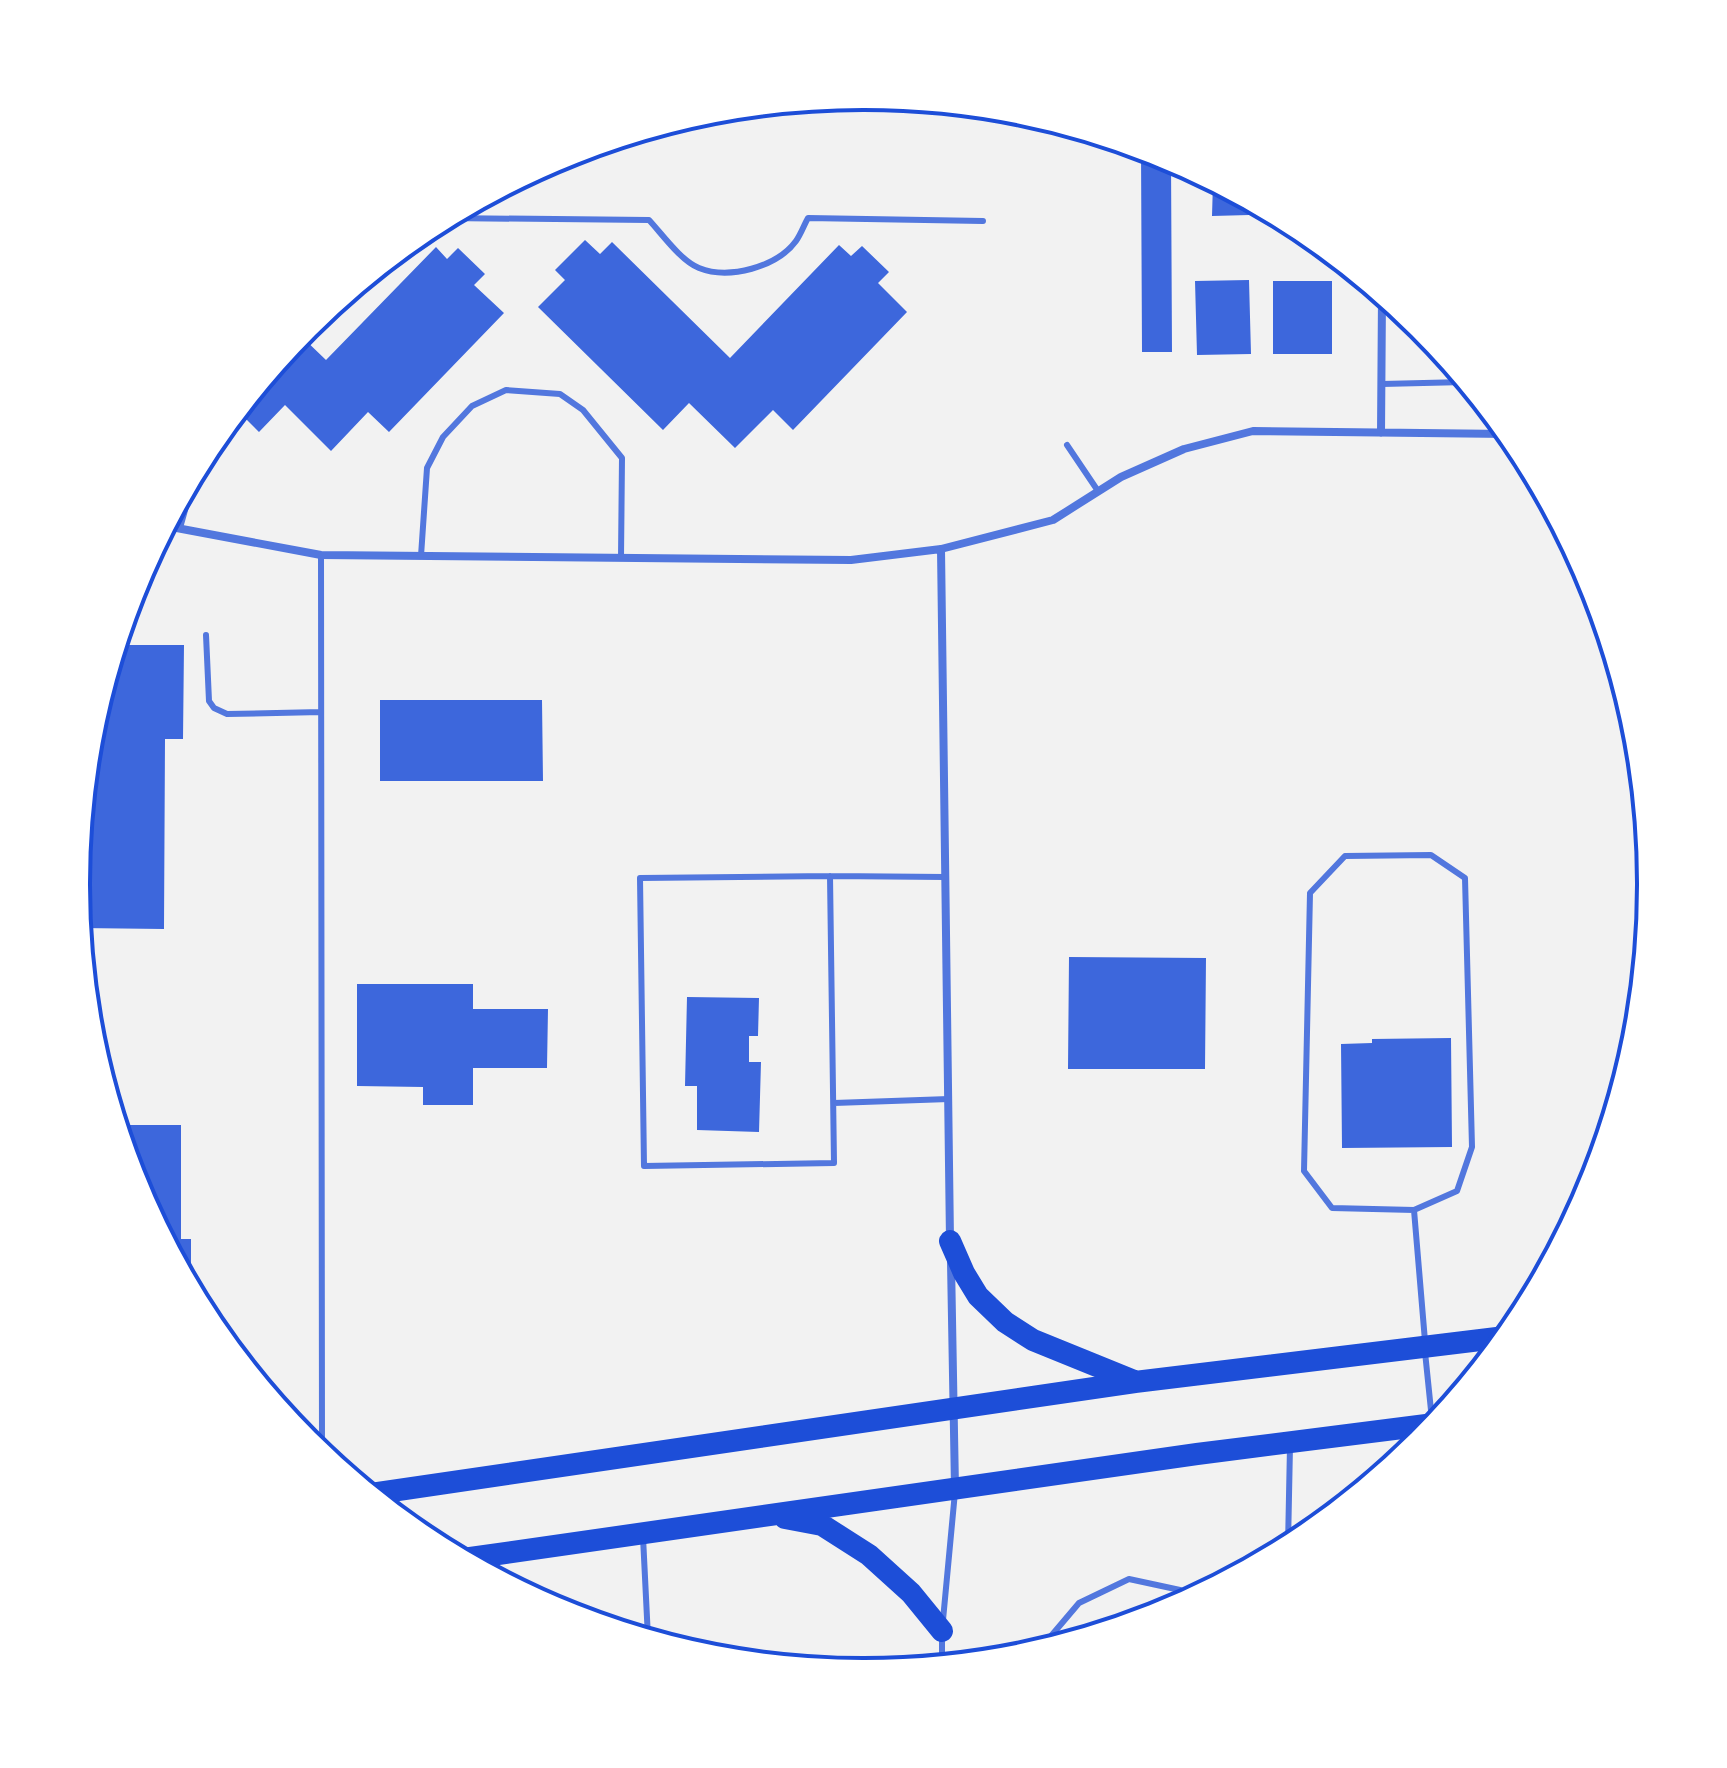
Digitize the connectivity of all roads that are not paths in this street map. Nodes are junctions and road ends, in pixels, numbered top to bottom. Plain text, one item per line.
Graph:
1 (470, 218) edge
2 (983, 221) dead end
3 (1382, 310) edge
4 (1452, 382) edge
5 (1382, 384) junction
6 (1381, 433) junction
7 (1492, 434) edge
8 (1067, 445) dead end
9 (1098, 491) junction
10 (183, 518) edge
11 (180, 528) joint
12 (941, 549) junction
13 (321, 555) junction
14 (421, 556) junction
15 (621, 558) junction
16 (206, 635) dead end
17 (321, 712) junction
18 (830, 876) junction
19 (945, 877) junction
20 (949, 1099) junction
21 (834, 1103) junction
22 (1414, 1210) junction
23 (950, 1241) junction
24 (1489, 1339) edge
25 (1425, 1348) junction
26 (1135, 1382) junction
27 (953, 1407) junction
28 (1431, 1408) edge
29 (1414, 1426) edge
30 (322, 1436) edge
31 (1290, 1442) junction
32 (955, 1488) junction
33 (385, 1492) edge
34 (768, 1515) junction
35 (1288, 1530) edge
36 (642, 1533) junction
37 (481, 1556) edge
38 (1180, 1590) edge
39 (647, 1626) edge
40 (942, 1631) junction
41 (1053, 1634) edge
42 (942, 1653) edge

1 - 2 lane
3 - 5 street
4 - 5 lane
5 - 6 street
6 - 7 street
6 - 9 street
8 - 9 lane
9 - 12 street
10 - 11 lane
11 - 13 street
12 - 15 street
12 - 19 street
13 - 14 street
13 - 17 lane
14 - 15 street
14 - 15 lane
16 - 17 lane
17 - 30 lane
18 - 19 lane
18 - 21 lane
18 - 21 lane
19 - 20 street
20 - 21 lane
20 - 23 street
22 - 22 lane
22 - 25 lane
23 - 26 highway
23 - 27 street
24 - 25 highway
25 - 26 highway
25 - 28 lane
26 - 27 highway
27 - 32 street
27 - 33 highway
29 - 31 highway
31 - 32 highway
31 - 35 lane
32 - 34 highway
32 - 40 lane
34 - 36 highway
34 - 40 highway
36 - 37 highway
36 - 39 lane
38 - 41 lane
40 - 42 lane

